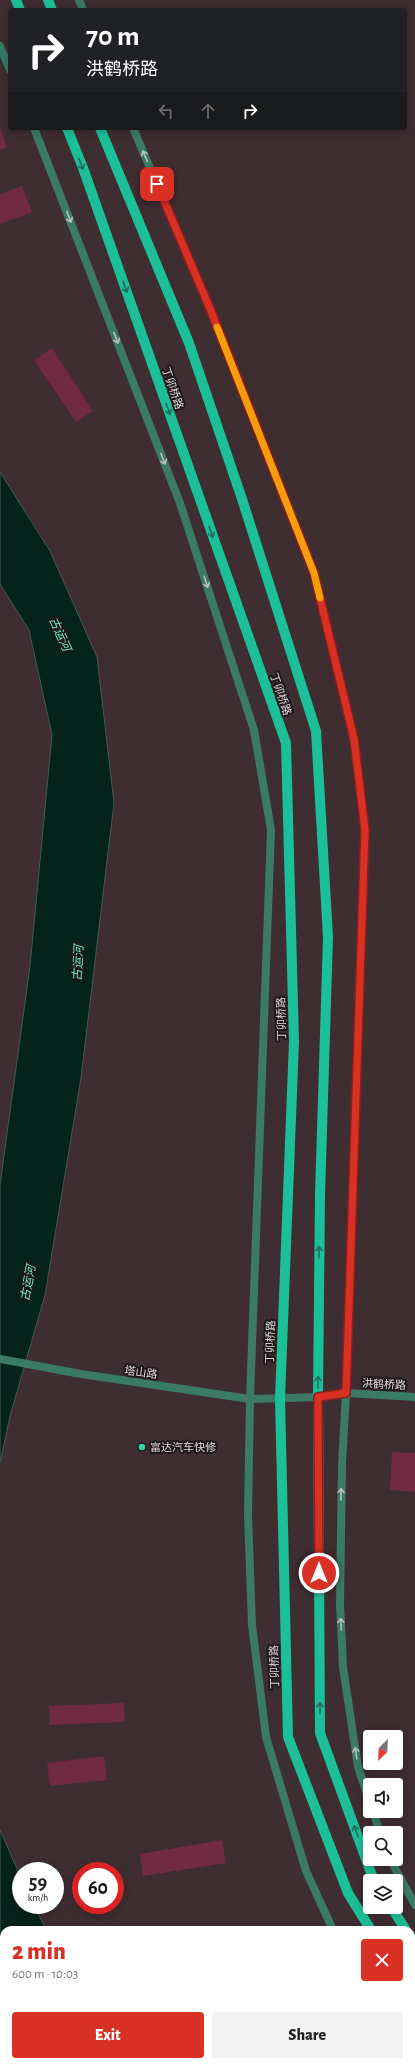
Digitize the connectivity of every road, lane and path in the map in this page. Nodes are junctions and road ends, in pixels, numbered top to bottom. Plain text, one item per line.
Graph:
1 (0, 46) edge
2 (8, 65) edge
3 (35, 130) edge
4 (68, 130) edge
5 (101, 130) edge
6 (134, 130) edge
7 (0, 1359) edge
8 (346, 1393) junction
9 (318, 1397) junction
10 (415, 1397) edge
11 (250, 1399) junction
12 (280, 1399) junction
13 (363, 1782) edge
14 (394, 1866) edge
15 (371, 1874) edge
16 (415, 1905) edge
17 (396, 1914) edge
18 (330, 1926) edge
19 (369, 1926) edge
20 (403, 1926) edge

1 - 2 street
3 -> 11 street
4 -> 12 main road, 丁卯桥路
9 -> 5 main road, 丁卯桥路
8 -> 6 street
7 - 11 street, 塔山路
8 - 9 street, 洪鹤桥路
8 - 10 street, 洪鹤桥路
13 -> 8 street
9 - 12 street, 洪鹤桥路
15 -> 9 main road, 丁卯桥路
11 - 12 street, 塔山路
11 - 18 street
12 - 19 main road, 丁卯桥路
14 - 16 street
17 - 20 main road

